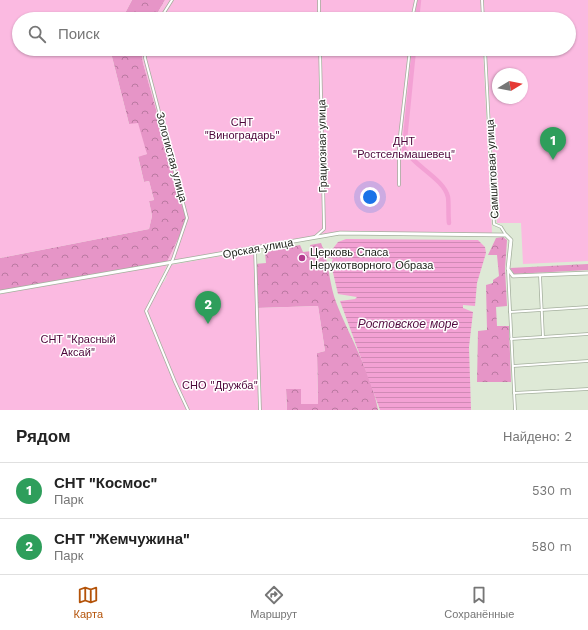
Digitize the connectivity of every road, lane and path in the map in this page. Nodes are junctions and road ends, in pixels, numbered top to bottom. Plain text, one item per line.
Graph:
1 (172, 0) edge
2 (319, 0) edge
3 (416, 0) edge
4 (482, 0) edge
5 (164, 12) edge
6 (319, 12) edge
7 (413, 12) edge
8 (483, 12) edge
9 (145, 56) edge
10 (320, 56) edge
11 (409, 56) edge
12 (485, 56) edge
13 (399, 185) dead end
14 (506, 235) junction
15 (314, 238) junction
16 (255, 249) junction
17 (171, 263) junction
18 (508, 269) junction
19 (588, 272) edge
20 (540, 275) junction
21 (0, 292) edge
22 (588, 308) edge
23 (541, 310) junction
24 (510, 312) junction
25 (588, 334) edge
26 (543, 337) junction
27 (511, 339) junction
28 (588, 361) edge
29 (513, 366) junction
30 (588, 389) edge
31 (514, 393) junction
32 (188, 410) edge
33 (260, 410) edge
34 (515, 410) edge

1 - 5 street
2 - 6 street
3 - 7 street
4 - 8 street
9 - 17 street, Золотистая улица
10 - 15 street, Грациозная улица
11 - 13 street
12 - 14 street, Самшитовая улица
14 - 15 main road, Орская улица
14 - 18 main road
15 - 16 main road, Орская улица
16 - 17 main road, Орская улица
16 - 33 street
17 - 21 main road, Орская улица
17 - 32 street, Золотистая улица
18 - 20 main road
18 - 24 street
19 - 20 main road
20 - 23 street
22 - 23 street
23 - 24 street
23 - 26 street
24 - 27 street
25 - 26 street
26 - 27 street
27 - 29 street
28 - 29 street
29 - 31 street
30 - 31 street
31 - 34 street

